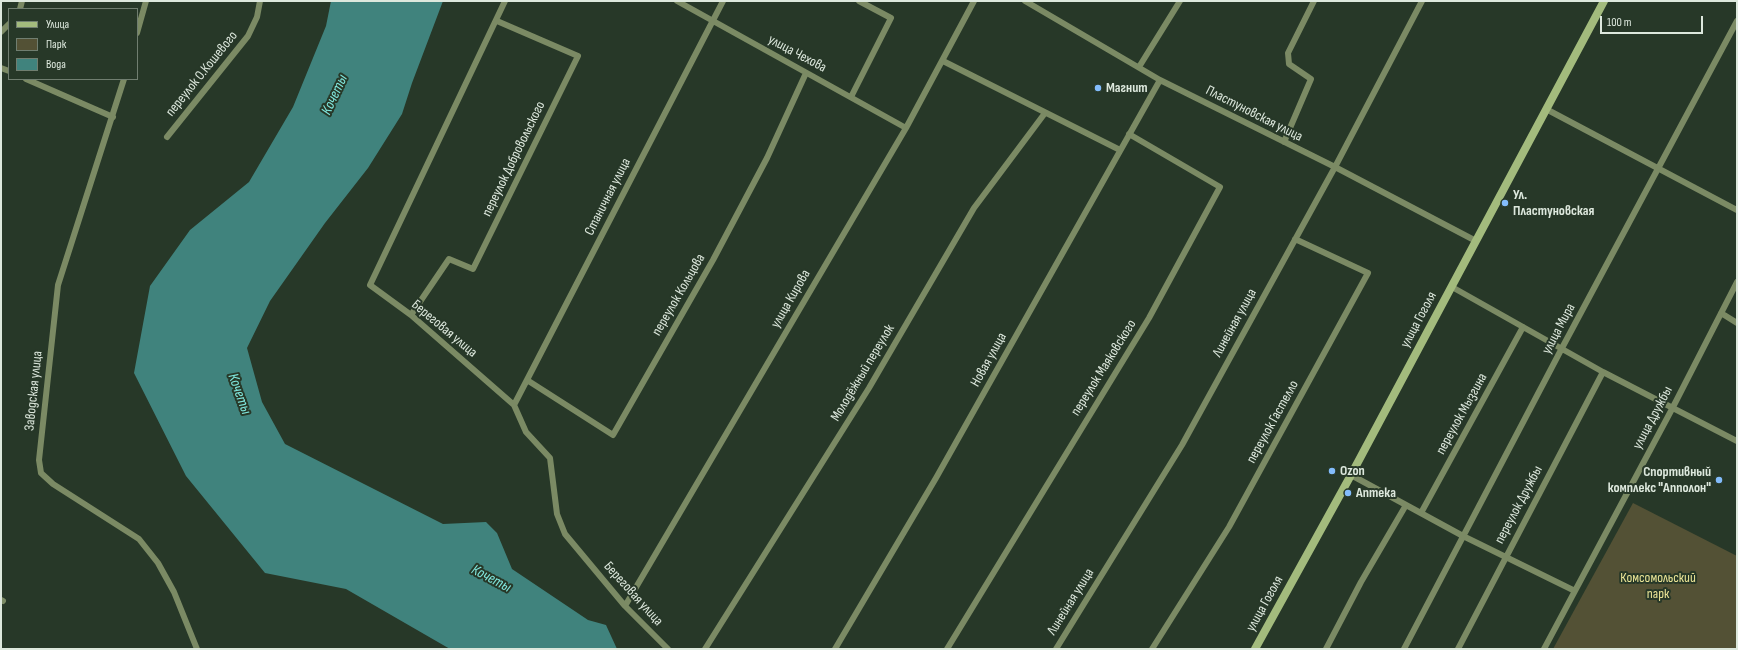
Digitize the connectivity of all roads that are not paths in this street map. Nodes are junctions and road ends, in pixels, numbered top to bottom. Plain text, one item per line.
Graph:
1 (146, 1) edge
2 (260, 1) edge
3 (506, 1) edge
4 (676, 1) edge
5 (723, 1) edge
6 (859, 1) edge
7 (974, 1) edge
8 (1025, 1) edge
9 (1180, 1) edge
10 (1314, 1) edge
11 (1422, 1) edge
12 (1604, 1) edge
13 (497, 21) junction
14 (1737, 21) edge
15 (712, 22) junction
16 (138, 29) edge
17 (943, 61) junction
18 (1139, 67) junction
19 (806, 73) junction
20 (28, 80) edge
21 (124, 80) edge
22 (1160, 80) junction
23 (851, 97) junction
24 (1546, 109) junction
25 (1046, 113) junction
26 (113, 117) junction
27 (906, 128) junction
28 (1129, 134) junction
29 (167, 137) dead end
30 (1284, 142) junction
31 (1120, 150) junction
32 (1335, 167) junction
33 (1659, 169) junction
34 (1737, 210) edge
35 (1294, 239) junction
36 (1476, 241) junction
37 (1737, 282) edge
38 (1452, 287) junction
39 (1721, 314) junction
40 (411, 315) junction
41 (1737, 323) edge
42 (1523, 327) junction
43 (1562, 348) junction
44 (1603, 372) junction
45 (527, 380) junction
46 (514, 405) junction
47 (1672, 409) junction
48 (1737, 441) edge
49 (1351, 475) junction
50 (1406, 505) junction
51 (1421, 514) junction
52 (1463, 536) junction
53 (1505, 558) junction
54 (1575, 591) junction
55 (625, 606) junction
56 (197, 649) edge
57 (668, 649) edge
58 (705, 649) edge
59 (835, 649) edge
60 (947, 649) edge
61 (1056, 649) edge
62 (1152, 649) edge
63 (1255, 649) edge
64 (1326, 649) edge
65 (1404, 649) edge
66 (1458, 649) edge
67 (1544, 649) edge

1 - 16 street
2 - 29 street, переулок О.Кошевого
3 - 13 street, Береговая улица
4 - 15 street, улица Чехова
5 - 15 street, Станичная улица
6 - 23 street
7 - 17 street, улица Кирова
8 - 18 street, Пластуновская улица
9 - 18 street
10 - 30 street
11 - 32 street, Линейная улица
12 - 24 street, улица Гоголя
13 - 40 street, Береговая улица
13 - 40 street, переулок Добровольского
14 - 33 street, улица Мира
15 - 19 street, улица Чехова
15 - 45 street, Станичная улица
17 - 25 street
17 - 27 street, улица Кирова
18 - 22 street, Пластуновская улица
19 - 23 street, улица Чехова
19 - 45 street, переулок Кольцова
20 - 26 street
21 - 26 street, Заводская улица
22 - 28 street, Новая улица
22 - 30 street, Пластуновская улица
23 - 27 street, улица Чехова
24 - 33 street
24 - 36 street, улица Гоголя
25 - 31 street
25 - 58 street, Молодёжный переулок
26 - 56 street, Заводская улица
27 - 55 street, улица Кирова
28 - 31 street, Новая улица
28 - 60 street, переулок Маяковского
30 - 32 street, Пластуновская улица
31 - 59 street, Новая улица
32 - 35 street, Линейная улица
32 - 36 street, Пластуновская улица
33 - 34 street
33 - 43 street, улица Мира
35 - 61 street, Линейная улица
35 - 62 street, переулок Гастелло
36 - 38 street, улица Гоголя
37 - 39 street, улица Дружбы
38 - 42 street
38 - 49 street, улица Гоголя
39 - 41 street
39 - 47 street, улица Дружбы
40 - 46 street, Береговая улица
42 - 43 street
42 - 51 street, переулок Мызгина
43 - 44 street
43 - 52 street, улица Мира
44 - 47 street
44 - 53 street, переулок Дружбы
45 - 46 street, Станичная улица
46 - 55 street, Береговая улица
47 - 48 street
47 - 54 street, улица Дружбы
49 - 50 street
49 - 63 street, улица Гоголя
50 - 51 street
50 - 64 street
51 - 52 street
52 - 53 street
52 - 65 street, улица Мира
53 - 54 street
53 - 66 street, переулок Дружбы
54 - 67 street, улица Дружбы
55 - 57 street, Береговая улица

